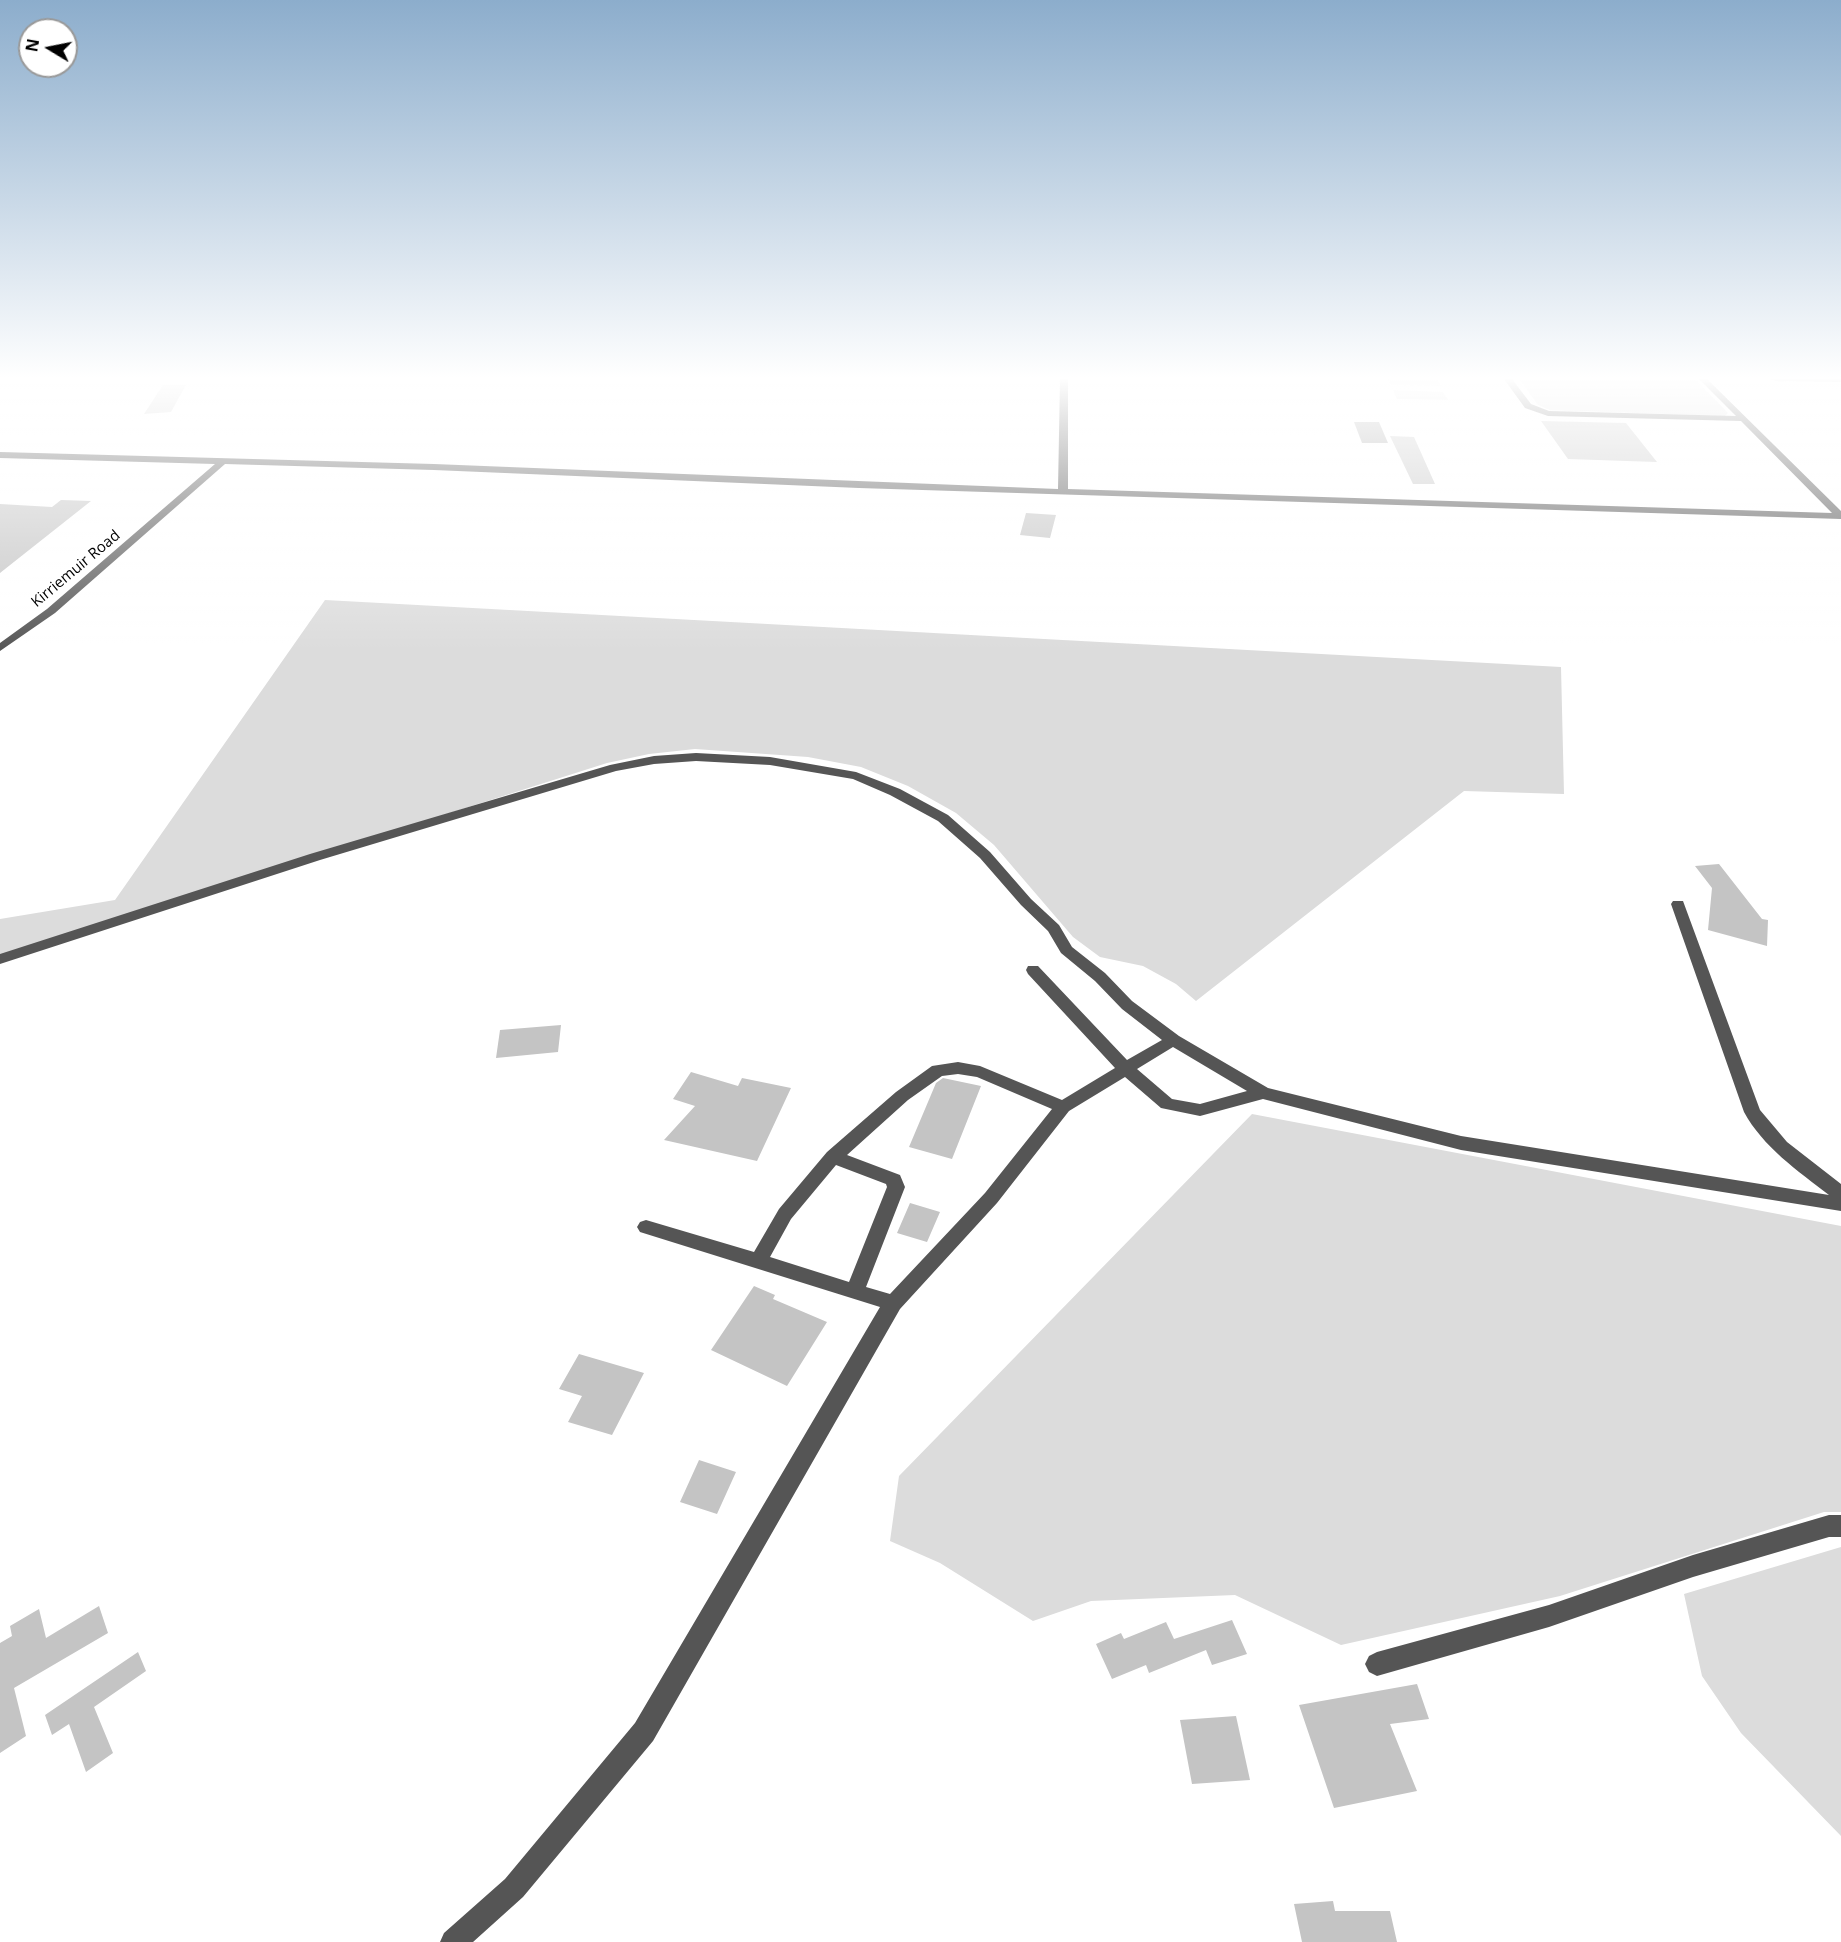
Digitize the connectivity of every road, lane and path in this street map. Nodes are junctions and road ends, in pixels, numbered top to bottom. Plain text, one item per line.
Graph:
1 (213, 470) edge
2 (451, 470) edge
3 (1063, 470) edge
4 (1794, 470) edge
5 (1063, 490) junction
6 (1841, 516) edge
7 (0, 648) edge
8 (1678, 903) dead end
9 (0, 958) edge
10 (1033, 970) dead end
11 (1173, 1040) junction
12 (1126, 1070) junction
13 (1263, 1093) junction
14 (1063, 1107) junction
15 (833, 1157) junction
16 (1841, 1194) edge
17 (1841, 1204) edge
18 (646, 1227) dead end
19 (758, 1262) junction
20 (855, 1291) junction
21 (893, 1303) junction
22 (1841, 1526) edge
23 (1377, 1664) dead end
24 (453, 1942) edge

1 - 7 street, Kirriemuir Road
2 - 5 street
3 - 5 street
4 - 6 street
5 - 6 street
8 - 16 street
9 - 11 street
10 - 12 street
11 - 12 street
11 - 13 street
12 - 13 street
12 - 14 street
13 - 17 street
14 - 15 street
14 - 21 street
15 - 19 street
15 - 20 street
18 - 19 street
19 - 20 street
20 - 21 street
21 - 24 street
22 - 23 street

